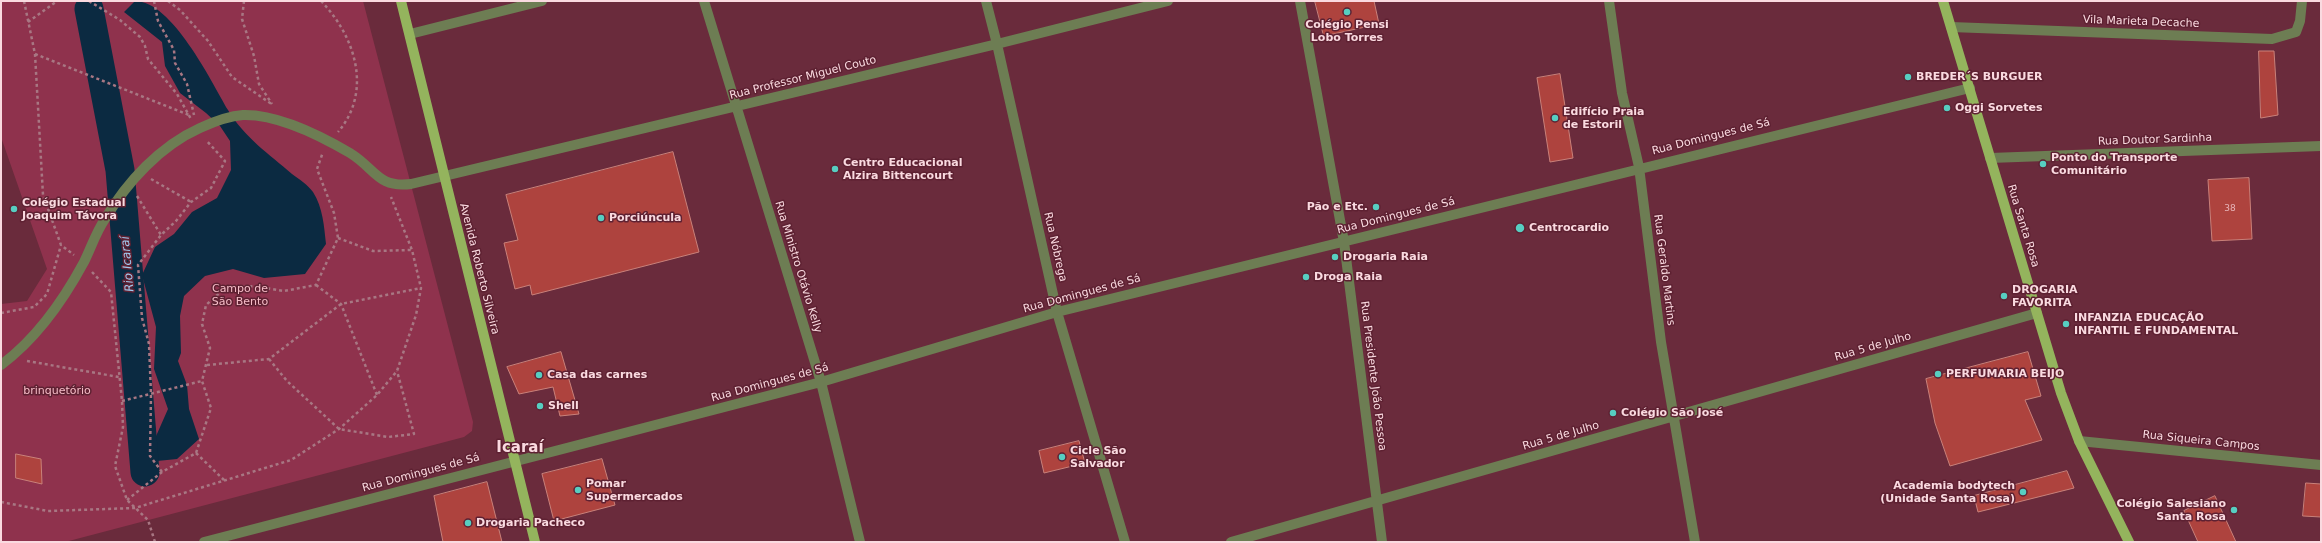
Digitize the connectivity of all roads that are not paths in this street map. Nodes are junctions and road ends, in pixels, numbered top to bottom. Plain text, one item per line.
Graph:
1 (401, 1) edge
2 (542, 1) edge
3 (704, 1) edge
4 (986, 1) edge
5 (1168, 1) edge
6 (1300, 1) edge
7 (1609, 1) edge
8 (1943, 1) edge
9 (2302, 1) edge
10 (1951, 27) junction
11 (410, 34) junction
12 (997, 44) junction
13 (1970, 88) junction
14 (738, 106) junction
15 (2321, 146) edge
16 (1990, 158) junction
17 (1638, 167) junction
18 (443, 177) junction
19 (1344, 242) junction
20 (1057, 312) junction
21 (2037, 313) junction
22 (1, 365) edge
23 (821, 382) junction
24 (1675, 416) junction
25 (2079, 441) junction
26 (516, 460) junction
27 (2321, 465) edge
28 (1376, 501) junction
29 (204, 542) edge
30 (535, 542) edge
31 (860, 542) edge
32 (1125, 542) edge
33 (1231, 542) edge
34 (1382, 542) edge
35 (1694, 542) edge
36 (2129, 542) edge

1 - 11 main road, Avenida Roberto Silveira
2 - 11 street
3 - 14 street, Rua Ministro Otávio Kelly
4 - 12 street, Rua Nóbrega
5 - 12 street, Rua Professor Miguel Couto
6 - 19 street, Rua Presidente João Pessoa
7 - 17 street, Rua Geraldo Martins
8 - 10 main road, Rua Santa Rosa
9 - 10 street, Vila Marieta Decache
10 - 13 main road, Rua Santa Rosa
11 - 18 main road, Avenida Roberto Silveira
12 - 14 street, Rua Professor Miguel Couto
12 - 20 street, Rua Nóbrega
13 - 16 main road, Rua Santa Rosa
13 - 17 street, Rua Domingues de Sá
14 - 18 street, Rua Professor Miguel Couto
14 - 23 street, Rua Ministro Otávio Kelly
15 - 16 street, Rua Doutor Sardinha
16 - 21 main road, Rua Santa Rosa
17 - 19 street, Rua Domingues de Sá
17 - 24 street, Rua Geraldo Martins
18 - 22 street, Rua Professor Miguel Couto
18 - 26 main road, Avenida Roberto Silveira
19 - 20 street, Rua Domingues de Sá
19 - 28 street, Rua Presidente João Pessoa
20 - 23 street, Rua Domingues de Sá
20 - 32 street, Rua Nóbrega
21 - 24 street, Rua 5 de Julho
21 - 25 main road, Rua Santa Rosa
23 - 26 street, Rua Domingues de Sá
23 - 31 street, Rua Ministro Otávio Kelly
24 - 28 street, Rua 5 de Julho
24 - 35 street, Rua Geraldo Martins
25 - 27 street, Rua Siqueira Campos
25 - 36 main road, Rua Santa Rosa
26 - 29 street, Rua Domingues de Sá
26 - 30 main road, Avenida Roberto Silveira
28 - 33 street, Rua 5 de Julho
28 - 34 street, Rua Presidente João Pessoa

